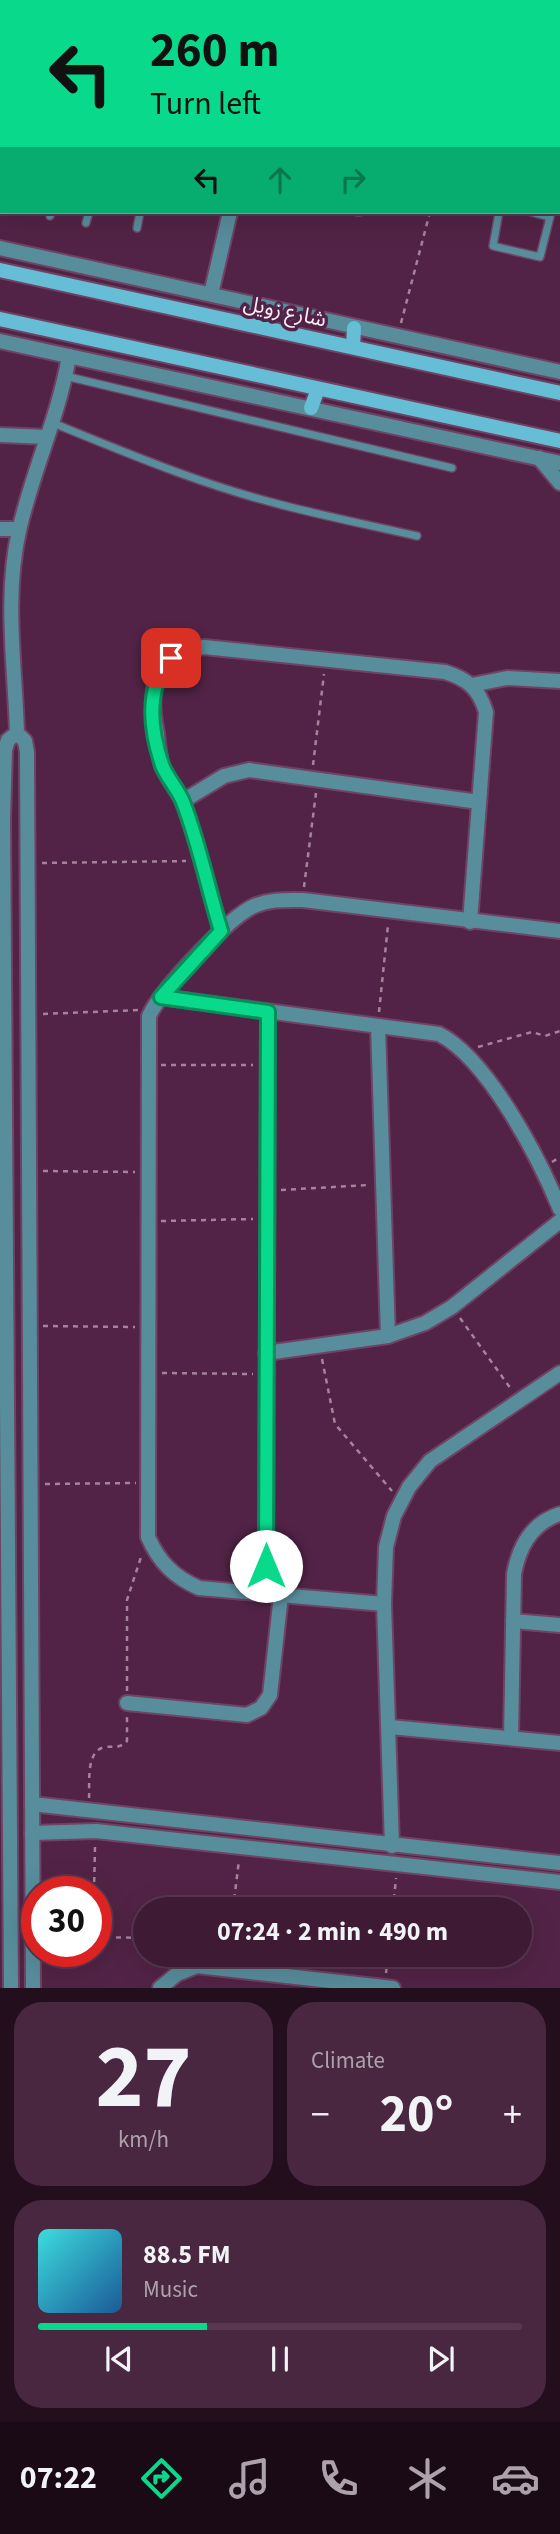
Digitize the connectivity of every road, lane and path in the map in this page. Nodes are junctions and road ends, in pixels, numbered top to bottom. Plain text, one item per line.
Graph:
1 (88, 214) edge
2 (140, 214) edge
3 (230, 214) edge
4 (429, 214) edge
5 (499, 214) edge
6 (539, 214) edge
7 (86, 223) dead end
8 (136, 228) dead end
9 (0, 248) edge
10 (0, 270) edge
11 (211, 294) junction
12 (0, 319) edge
13 (354, 328) junction
14 (398, 337) junction
15 (0, 341) edge
16 (353, 348) junction
17 (69, 356) junction
18 (560, 372) edge
19 (65, 376) junction
20 (318, 388) junction
21 (560, 393) edge
22 (312, 408) junction
23 (50, 430) junction
24 (0, 435) edge
25 (560, 441) edge
26 (539, 458) junction
27 (560, 463) edge
28 (452, 468) dead end
29 (560, 483) edge
30 (0, 529) edge
31 (19, 529) junction
32 (417, 536) dead end
33 (326, 660) junction
34 (560, 681) edge
35 (472, 685) junction
36 (0, 703) edge
37 (16, 707) junction
38 (17, 733) junction
39 (314, 779) junction
40 (183, 801) junction
41 (479, 802) junction
42 (1, 818) edge
43 (200, 860) junction
44 (28, 863) junction
45 (303, 900) junction
46 (389, 911) junction
47 (470, 922) junction
48 (221, 931) junction
49 (560, 931) edge
50 (161, 997) junction
51 (2, 1008) edge
52 (152, 1010) junction
53 (268, 1012) junction
54 (29, 1015) junction
55 (378, 1026) junction
56 (560, 1031) edge
57 (465, 1051) junction
58 (148, 1065) junction
59 (268, 1065) junction
60 (5, 1161) junction
61 (30, 1166) junction
62 (148, 1173) junction
63 (383, 1184) junction
64 (267, 1191) junction
65 (560, 1209) edge
66 (267, 1218) junction
67 (560, 1221) edge
68 (148, 1222) junction
69 (3, 1266) edge
70 (3, 1289) edge
71 (452, 1307) junction
72 (30, 1326) junction
73 (148, 1327) junction
74 (388, 1336) junction
75 (319, 1345) junction
76 (266, 1353) junction
77 (148, 1373) junction
78 (560, 1373) edge
79 (266, 1374) junction
80 (541, 1385) junction
81 (560, 1387) edge
82 (29, 1395) junction
83 (6, 1396) junction
84 (519, 1400) junction
85 (148, 1483) junction
86 (31, 1484) junction
87 (401, 1501) junction
88 (560, 1514) edge
89 (148, 1537) junction
90 (266, 1594) junction
91 (281, 1595) junction
92 (384, 1604) junction
93 (513, 1621) junction
94 (560, 1625) edge
95 (9, 1702) junction
96 (32, 1703) junction
97 (127, 1703) junction
98 (390, 1727) junction
99 (511, 1738) junction
100 (560, 1743) edge
101 (32, 1804) junction
102 (86, 1810) junction
103 (89, 1831) junction
104 (32, 1833) junction
105 (392, 1846) junction
106 (241, 1847) junction
107 (488, 1856) junction
108 (560, 1863) edge
109 (398, 1865) junction
110 (487, 1875) junction
111 (93, 1876) edge
112 (560, 1882) edge
113 (235, 1897) edge
114 (394, 1897) edge
115 (112, 1937) edge
116 (133, 1938) edge
117 (387, 1967) edge
118 (9, 1986) edge
119 (385, 1987) edge
120 (33, 1988) edge
121 (160, 1988) edge
122 (393, 1988) edge

1 - 7 lane
2 - 8 lane
3 - 11 street
4 - 14 path
5 - 6 lane
9 - 11 street
10 - 16 main road, شارع زويل
11 - 13 street
12 - 20 main road
13 - 14 street
13 - 16 main road
14 - 18 street
15 - 17 street
16 - 21 main road, شارع زويل
17 - 19 street
17 - 22 street
19 - 23 street
19 - 28 lane
20 - 22 main road
20 - 25 main road
22 - 26 street
23 - 24 street
23 - 31 street
23 - 32 lane
26 - 27 street
26 - 29 street
30 - 31 street
31 - 37 street
33 - 35 street
33 - 39 path
33 - 40 street
34 - 35 street
35 - 41 street
36 - 37 street
37 - 38 street
38 - 42 street
38 - 44 street
39 - 40 street
39 - 41 street
39 - 45 path
40 - 43 street
41 - 47 street
42 - 51 street
43 - 44 path
43 - 48 street
44 - 54 street
45 - 46 street
45 - 48 street
46 - 47 street
46 - 55 path
47 - 49 street
48 - 50 street
50 - 52 street
50 - 53 street
51 - 60 street
52 - 54 path
52 - 58 street
53 - 55 street
53 - 59 street
54 - 61 street
55 - 57 street
55 - 63 street
56 - 57 path
57 - 65 street
58 - 59 path
58 - 62 street
59 - 64 street
60 - 61 street
60 - 69 street
61 - 62 path
61 - 72 street
62 - 68 street
63 - 64 path
63 - 74 street
64 - 66 street
66 - 68 path
66 - 76 street
67 - 71 street
68 - 73 street
69 - 70 street
70 - 83 street
71 - 74 street
71 - 84 path
72 - 73 path
72 - 82 street
73 - 77 street
74 - 75 street
75 - 76 street
75 - 87 path
76 - 79 street
77 - 79 path
77 - 85 street
78 - 80 street
79 - 90 street
80 - 81 street
80 - 84 street
82 - 83 street
82 - 86 street
83 - 95 street
84 - 87 street
85 - 86 path
85 - 89 street
86 - 96 street
87 - 92 street
88 - 93 street
89 - 90 street
89 - 97 path
90 - 91 street
91 - 92 street
91 - 97 street
92 - 98 street
93 - 94 street
93 - 99 street
95 - 96 street
95 - 118 street
96 - 101 street
97 - 102 path
98 - 99 street
98 - 105 street
99 - 100 street
101 - 102 street
101 - 104 street
102 - 103 street
102 - 105 street
103 - 104 street
103 - 106 street
103 - 111 path
104 - 120 street
105 - 107 street
106 - 109 street
106 - 113 path
107 - 108 street
107 - 110 street
109 - 110 street
109 - 114 path
110 - 112 street
115 - 116 path
117 - 119 path
119 - 121 street
119 - 122 street

